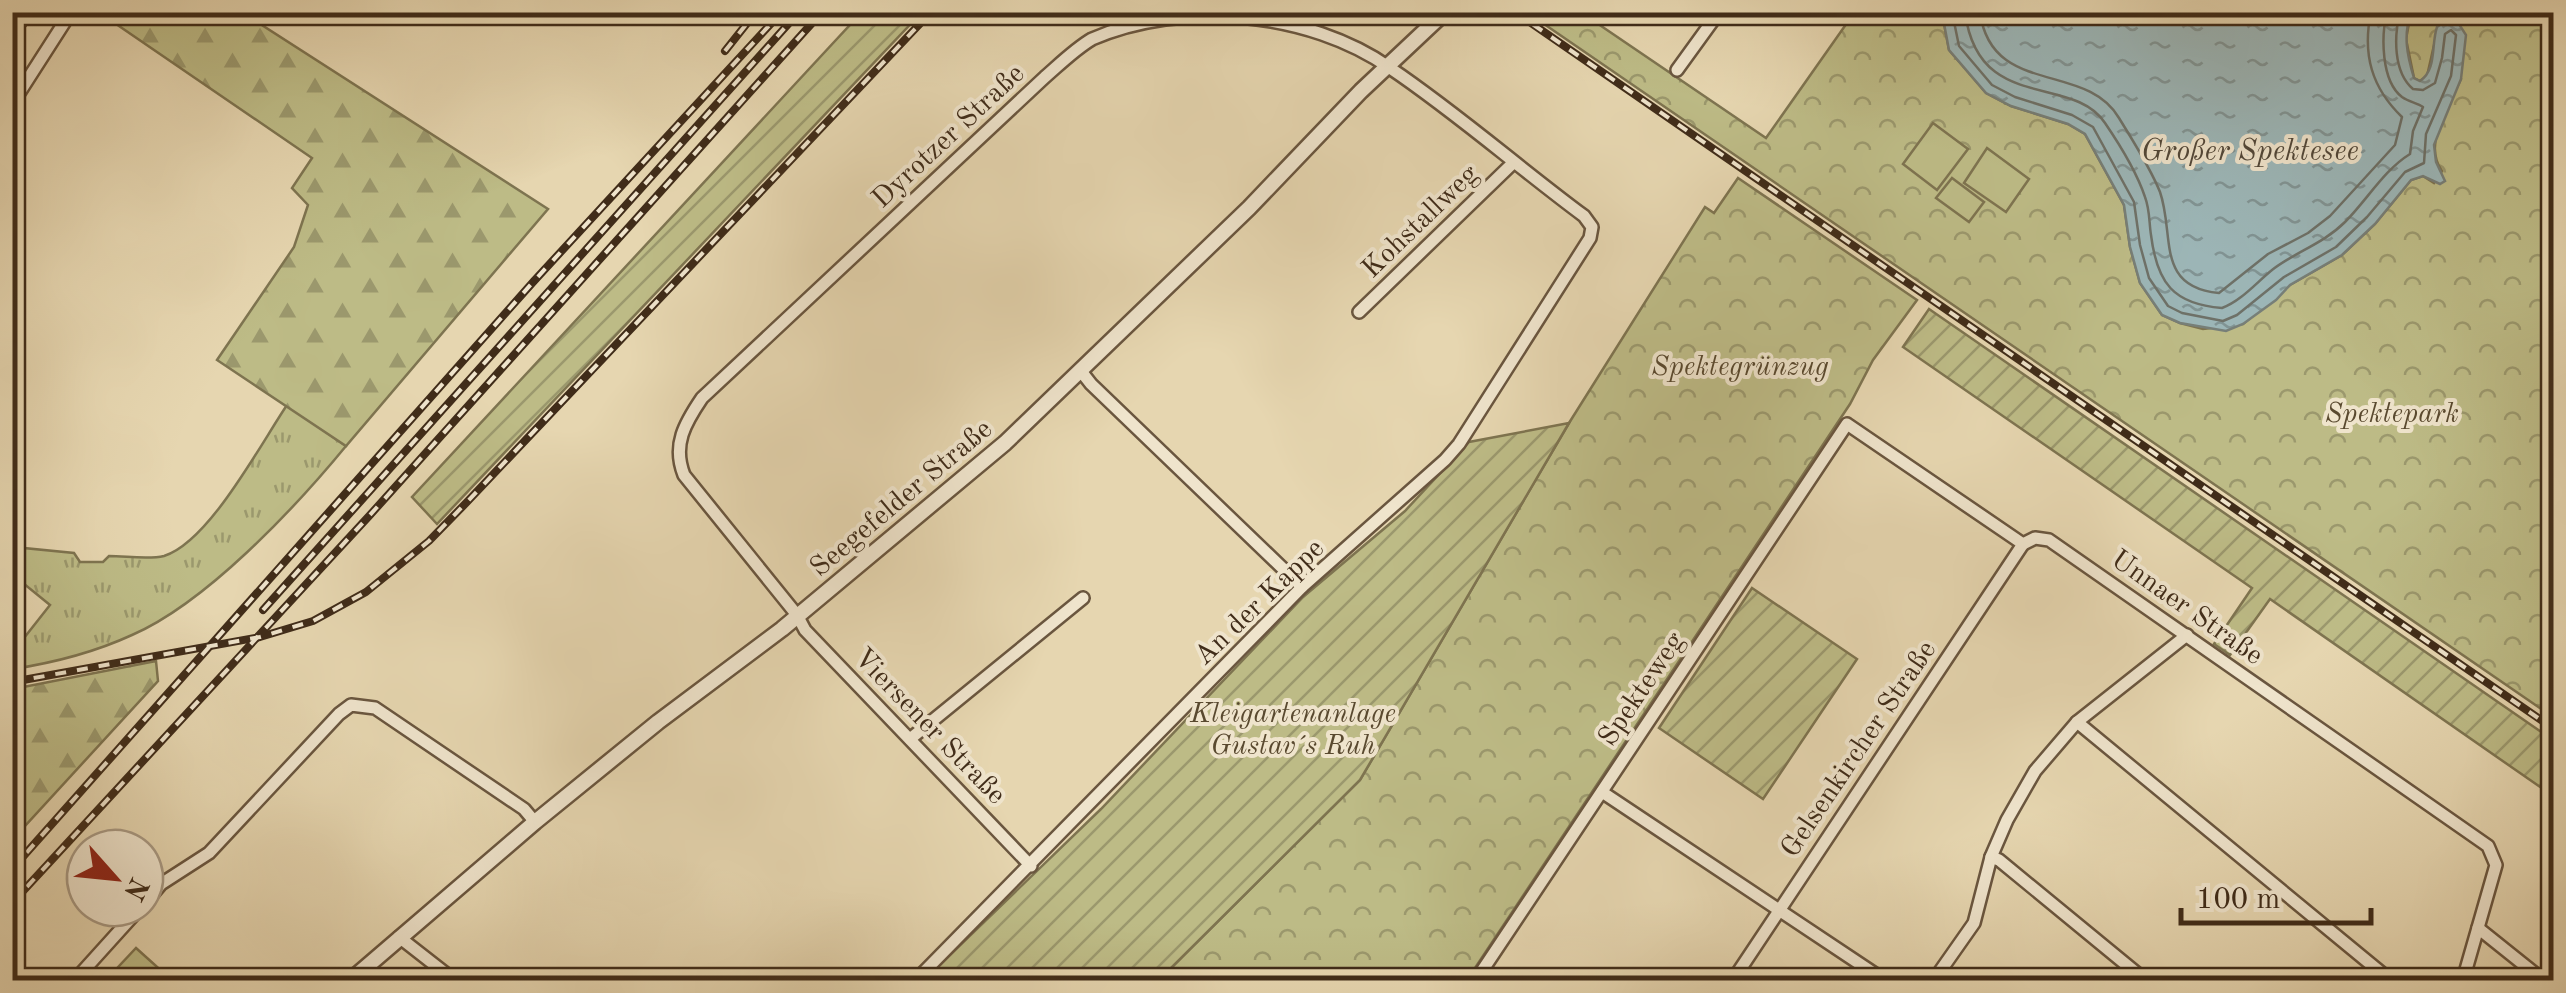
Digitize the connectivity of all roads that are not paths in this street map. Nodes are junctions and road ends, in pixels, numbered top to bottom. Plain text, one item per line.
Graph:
1 (71, 12) edge
2 (1445, 12) edge
3 (1719, 12) edge
4 (1388, 66) junction
5 (1678, 70) dead end
6 (12, 104) edge
7 (1513, 164) junction
8 (1592, 227) joint
9 (1359, 312) dead end
10 (1080, 370) junction
11 (1847, 424) joint
12 (2023, 544) junction
13 (1302, 587) junction
14 (1083, 598) dead end
15 (797, 616) junction
16 (2187, 635) junction
17 (2077, 722) junction
18 (910, 738) junction
19 (1602, 792) junction
20 (536, 822) junction
21 (1992, 858) junction
22 (1032, 866) junction
23 (165, 881) edge
24 (1780, 909) junction
25 (122, 928) edge
26 (2478, 928) junction
27 (399, 937) junction
28 (75, 980) edge
29 (351, 980) edge
30 (454, 980) edge
31 (916, 980) edge
32 (1476, 980) edge
33 (1732, 980) edge
34 (1884, 980) edge
35 (1934, 980) edge
36 (2145, 980) edge
37 (2390, 980) edge
38 (2463, 980) edge
39 (2542, 980) edge

1 - 6 street
2 - 4 street, Seegefelder Straße
3 - 5 street
4 - 7 street, Dyrotzer Straße
4 - 10 street, Seegefelder Straße
4 - 15 street, Dyrotzer Straße
7 - 8 street, Dyrotzer Straße
7 - 9 street, Kohstallweg
8 - 13 street, An der Kappe
10 - 13 street
10 - 15 street, Seegefelder Straße
11 - 12 street, Unnaer Straße
11 - 19 street, Spekteweg
12 - 16 street, Unnaer Straße
12 - 24 street, Gelsenkircher Straße
13 - 22 street, An der Kappe
14 - 18 street
15 - 18 street, Viersener Straße
15 - 20 street, Seegefelder Straße
16 - 17 street
16 - 26 street, Unnaer Straße
17 - 21 street
17 - 37 street
18 - 22 street, Viersener Straße
19 - 24 street
19 - 32 street, Spekteweg
20 - 23 street
20 - 27 street, Seegefelder Straße
21 - 35 street
21 - 36 street
22 - 31 street, An der Kappe
24 - 33 street, Gelsenkircher Straße
24 - 34 street
25 - 28 street
26 - 38 street
26 - 39 street
27 - 29 street, Seegefelder Straße
27 - 30 street

